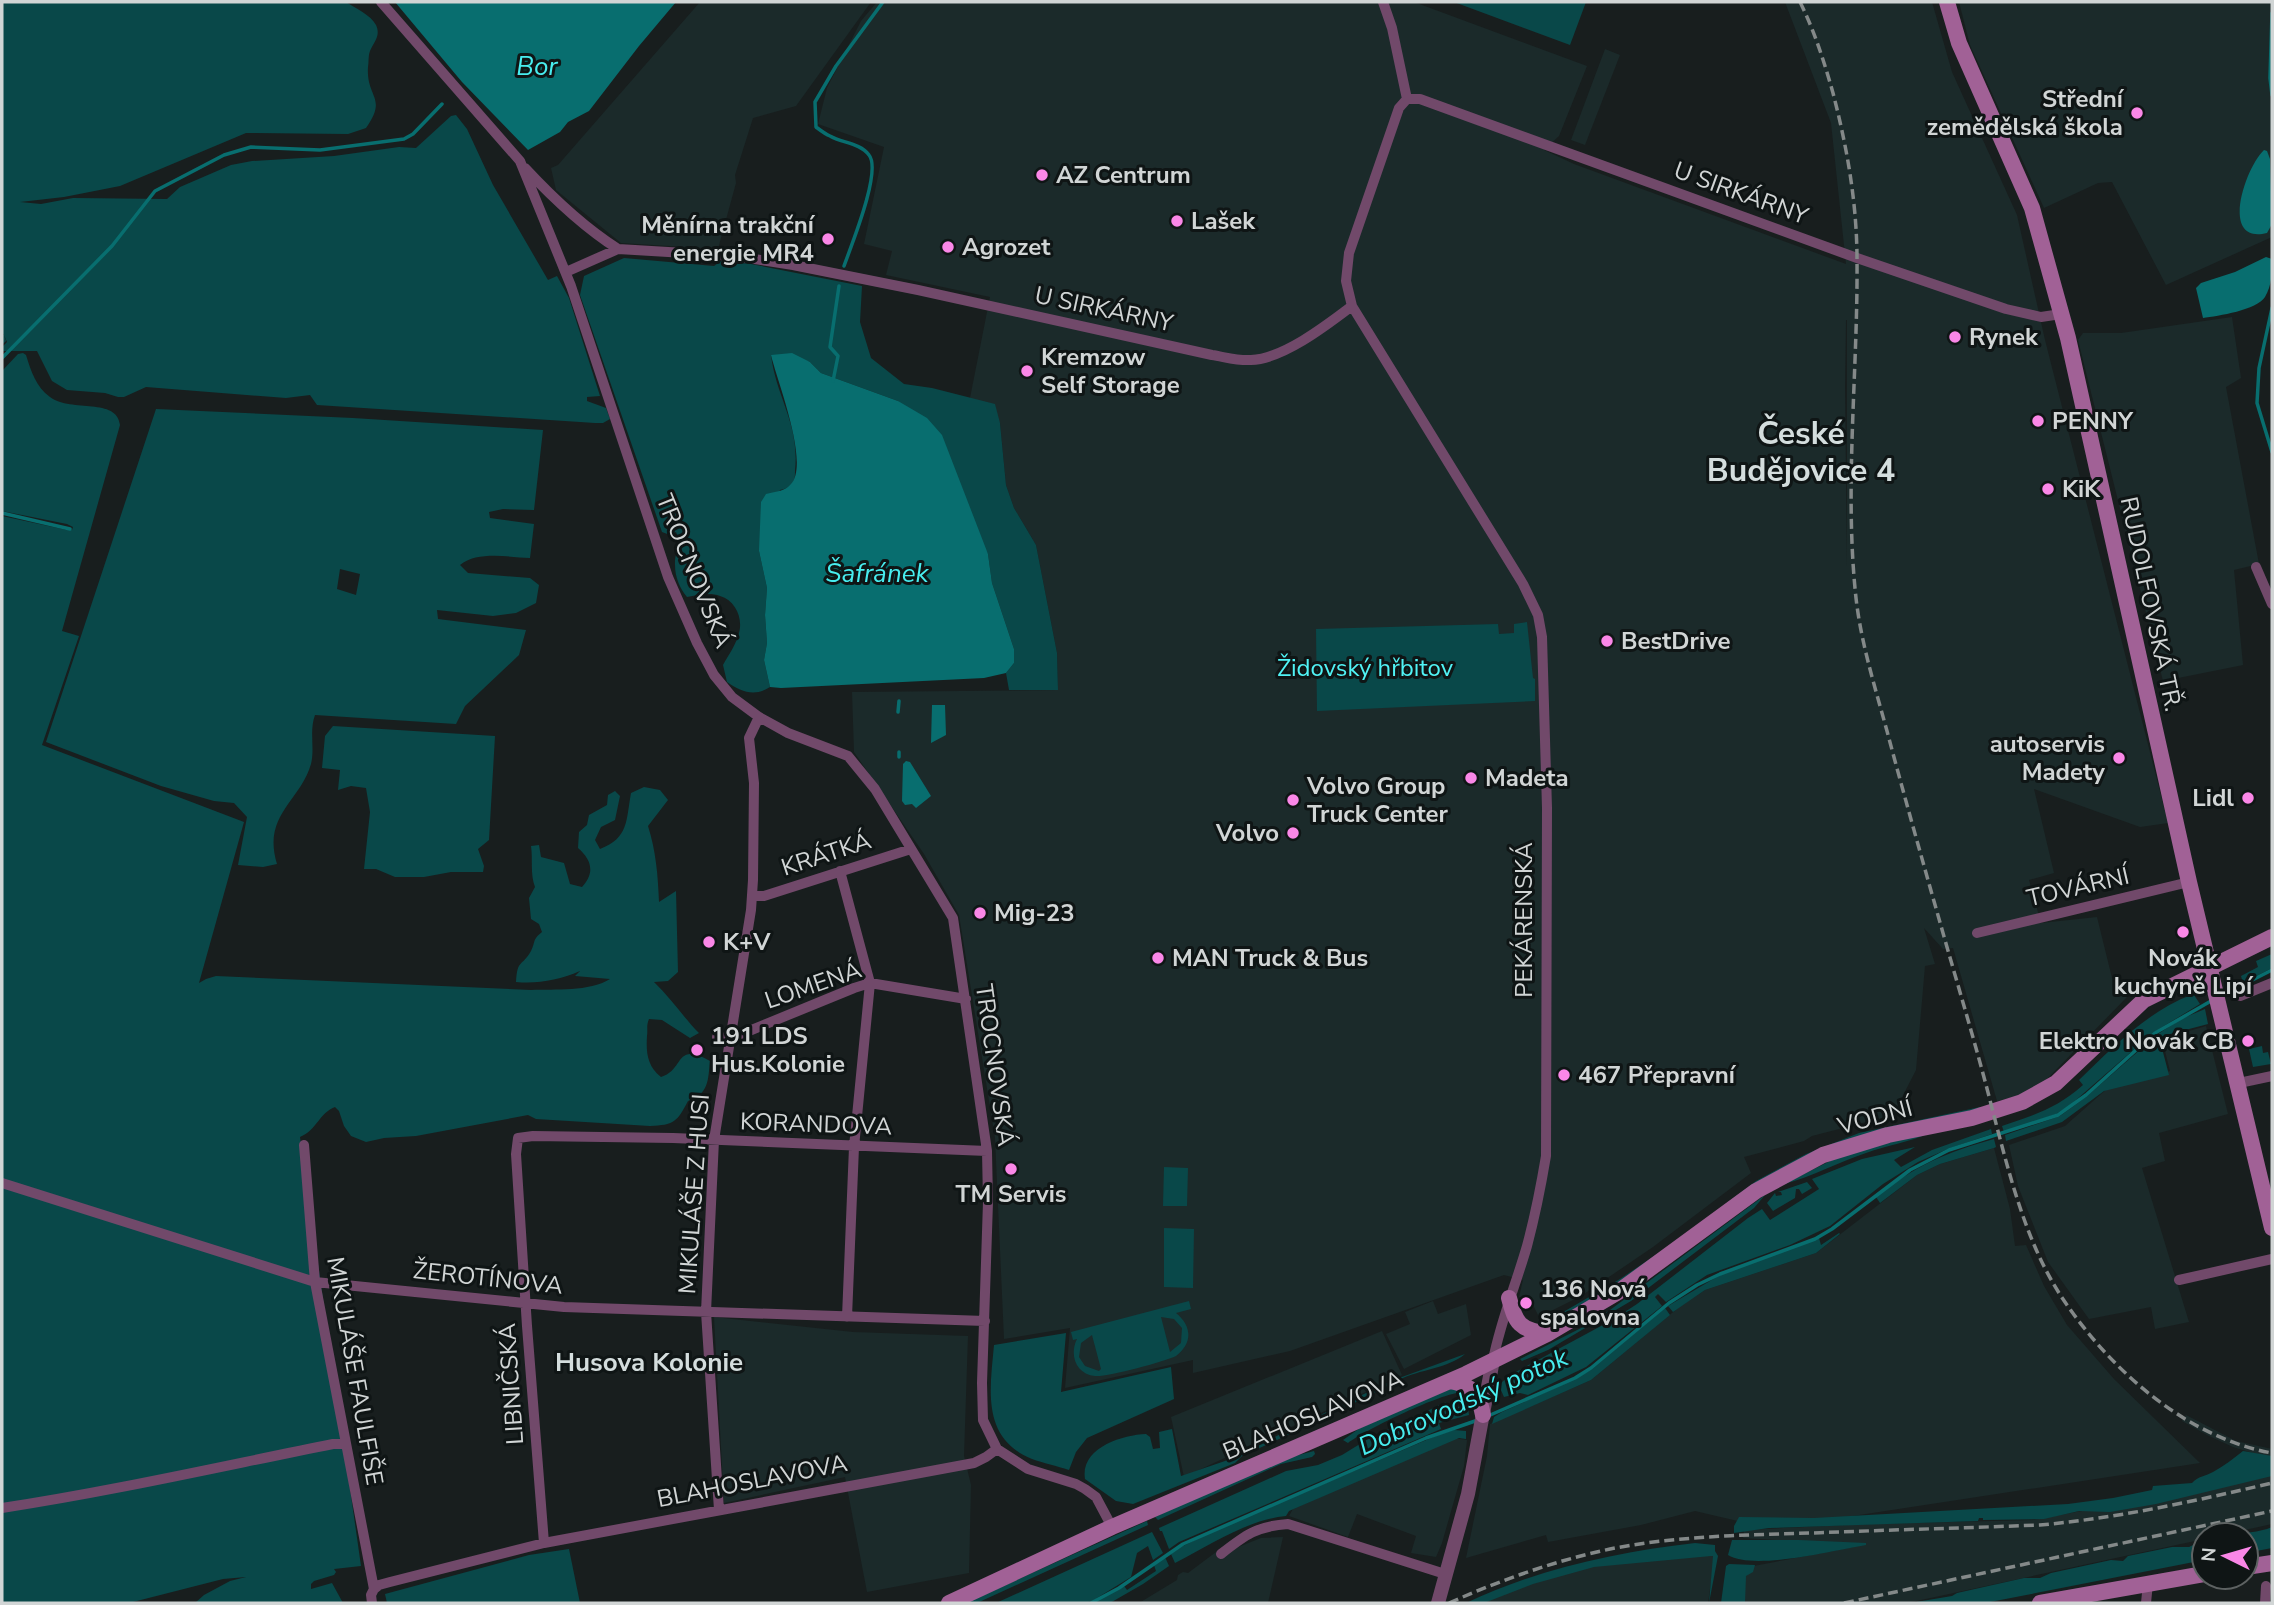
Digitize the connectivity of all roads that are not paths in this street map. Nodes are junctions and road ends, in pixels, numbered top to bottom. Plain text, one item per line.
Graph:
1 (381, 2) edge
2 (1382, 2) edge
3 (1947, 2) edge
4 (1407, 99) junction
5 (520, 161) junction
6 (618, 248) junction
7 (566, 272) junction
8 (1352, 306) junction
9 (2061, 314) junction
10 (2256, 567) dead end
11 (2272, 604) edge
12 (759, 717) junction
13 (911, 849) junction
14 (840, 871) junction
15 (2189, 882) junction
16 (752, 895) junction
17 (1977, 933) dead end
18 (2272, 937) edge
19 (2211, 967) junction
20 (870, 983) junction
21 (2272, 983) edge
22 (2241, 996) dead end
23 (966, 999) junction
24 (717, 1037) dead end
25 (732, 1038) junction
26 (2272, 1076) edge
27 (2239, 1083) junction
28 (518, 1138) joint
29 (714, 1140) junction
30 (304, 1145) dead end
31 (854, 1147) junction
32 (987, 1151) junction
33 (2, 1182) edge
34 (2272, 1228) edge
35 (2272, 1259) edge
36 (2179, 1280) dead end
37 (316, 1282) junction
38 (1509, 1298) junction
39 (526, 1303) junction
40 (706, 1312) junction
41 (847, 1317) junction
42 (985, 1321) junction
43 (1547, 1334) junction
44 (1493, 1360) junction
45 (1450, 1381) junction
46 (1483, 1412) junction
47 (345, 1444) junction
48 (997, 1449) junction
49 (2, 1508) edge
50 (719, 1510) junction
51 (1112, 1527) junction
52 (544, 1543) junction
53 (1221, 1554) dead end
54 (1445, 1574) junction
55 (2190, 1576) edge
56 (2148, 1583) junction
57 (2266, 1586) dead end
58 (374, 1589) junction
59 (372, 1603) edge
60 (950, 1603) edge
61 (1438, 1603) edge
62 (2040, 1603) edge
63 (2146, 1603) edge
64 (2265, 1603) edge

1 - 5 street, TROCNOVSKÁ
2 - 4 street
3 - 9 main road, RUDOLFOVSKÁ TŘ.
4 - 8 street
4 - 9 street, U SIRKÁRNY
5 - 6 street
5 - 7 street, TROCNOVSKÁ
6 - 7 street, U SIRKÁRNY
6 - 8 street, U SIRKÁRNY
7 - 12 street, TROCNOVSKÁ
8 - 38 street, PEKÁRENSKÁ
9 - 15 main road, RUDOLFOVSKÁ TŘ.
10 - 11 street
12 - 13 street, TROCNOVSKÁ
12 - 16 street, MIKULÁŠE Z HUSI
13 - 14 street, KRÁTKÁ
13 - 23 street, TROCNOVSKÁ
14 - 16 street, KRÁTKÁ
14 - 20 street
15 - 17 street, TOVÁRNÍ
15 - 19 main road, RUDOLFOVSKÁ TŘ.
16 - 25 street, MIKULÁŠE Z HUSI
18 - 19 main road, VODNÍ
19 - 27 main road, RUDOLFOVSKÁ TŘ.
19 - 43 main road, VODNÍ
20 - 23 street, LOMENÁ
20 - 25 street, LOMENÁ
20 - 31 street
21 - 22 street
23 - 32 street, TROCNOVSKÁ
24 - 25 street, LOMENÁ
25 - 29 street, MIKULÁŠE Z HUSI
26 - 27 street
27 - 34 main road, RUDOLFOVSKÁ TŘ.
28 - 29 street, KORANDOVA
28 - 39 street, LIBNIČSKÁ
29 - 31 street, KORANDOVA
29 - 40 street, MIKULÁŠE Z HUSI
30 - 37 street, MIKULÁŠE FAULFIŠE
31 - 32 street, KORANDOVA
31 - 41 street
32 - 42 street, TROCNOVSKÁ
33 - 37 street, ŽEROTÍNOVA
35 - 36 street
37 - 39 street, ŽEROTÍNOVA
37 - 47 street, MIKULÁŠE FAULFIŠE
38 - 43 main road
38 - 44 street, PEKÁRENSKÁ
39 - 40 street, ŽEROTÍNOVA
39 - 52 street, LIBNIČSKÁ
40 - 41 street, ŽEROTÍNOVA
40 - 50 street, MIKULÁŠE Z HUSI
41 - 42 street, ŽEROTÍNOVA
42 - 48 street, TROCNOVSKÁ
43 - 44 main road, VODNÍ
44 - 45 main road, BLAHOSLAVOVA
44 - 46 street, PEKÁRENSKÁ
45 - 46 main road
45 - 51 main road, BLAHOSLAVOVA
46 - 54 street, PEKÁRENSKÁ
47 - 49 street
47 - 58 street, MIKULÁŠE FAULFIŠE
48 - 50 street, BLAHOSLAVOVA
48 - 51 street
50 - 52 street, BLAHOSLAVOVA
51 - 60 main road, BLAHOSLAVOVA
52 - 58 street, BLAHOSLAVOVA
53 - 54 street
54 - 61 street, PEKÁRENSKÁ
55 - 56 main road
56 - 62 main road
56 - 63 street
57 - 64 street
58 - 59 street, MIKULÁŠE FAULFIŠE

